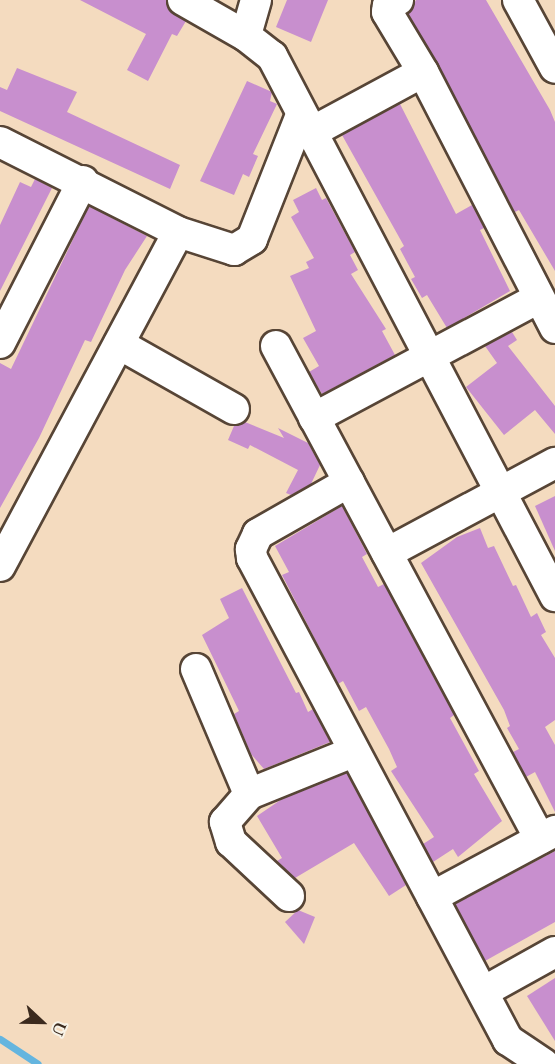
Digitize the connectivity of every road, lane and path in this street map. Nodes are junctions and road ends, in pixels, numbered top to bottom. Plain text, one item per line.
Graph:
1 (183, 0) edge
2 (256, 0) edge
3 (398, 0) edge
4 (518, 0) edge
5 (246, 36) junction
6 (555, 67) edge
7 (423, 72) junction
8 (305, 124) junction
9 (0, 142) edge
10 (83, 181) junction
11 (178, 232) junction
12 (539, 298) junction
13 (555, 328) edge
14 (0, 343) edge
15 (119, 344) junction
16 (276, 346) dead end
17 (428, 357) junction
18 (234, 409) dead end
19 (314, 418) junction
20 (555, 463) edge
21 (349, 482) junction
22 (500, 492) junction
23 (387, 553) junction
24 (0, 566) edge
25 (555, 596) edge
26 (196, 669) dead end
27 (353, 752) junction
28 (249, 794) junction
29 (548, 835) edge
30 (289, 896) dead end
31 (432, 897) junction
32 (555, 952) edge
33 (483, 992) junction
34 (544, 1064) edge

1 - 5 street
2 - 5 street
3 - 7 street
4 - 6 street
5 - 8 street
7 - 8 street
7 - 12 street
8 - 11 street
8 - 17 street
9 - 10 street
10 - 11 street
10 - 14 street
11 - 15 street
12 - 13 street
12 - 17 street
15 - 18 street
15 - 24 street
16 - 19 street
17 - 19 street
17 - 22 street
19 - 21 street
20 - 22 street
21 - 23 street
21 - 27 street
22 - 23 street
22 - 25 street
23 - 29 street
26 - 28 street
27 - 28 street
27 - 31 street
28 - 30 street
29 - 31 street
31 - 33 street
32 - 33 street
33 - 34 street

